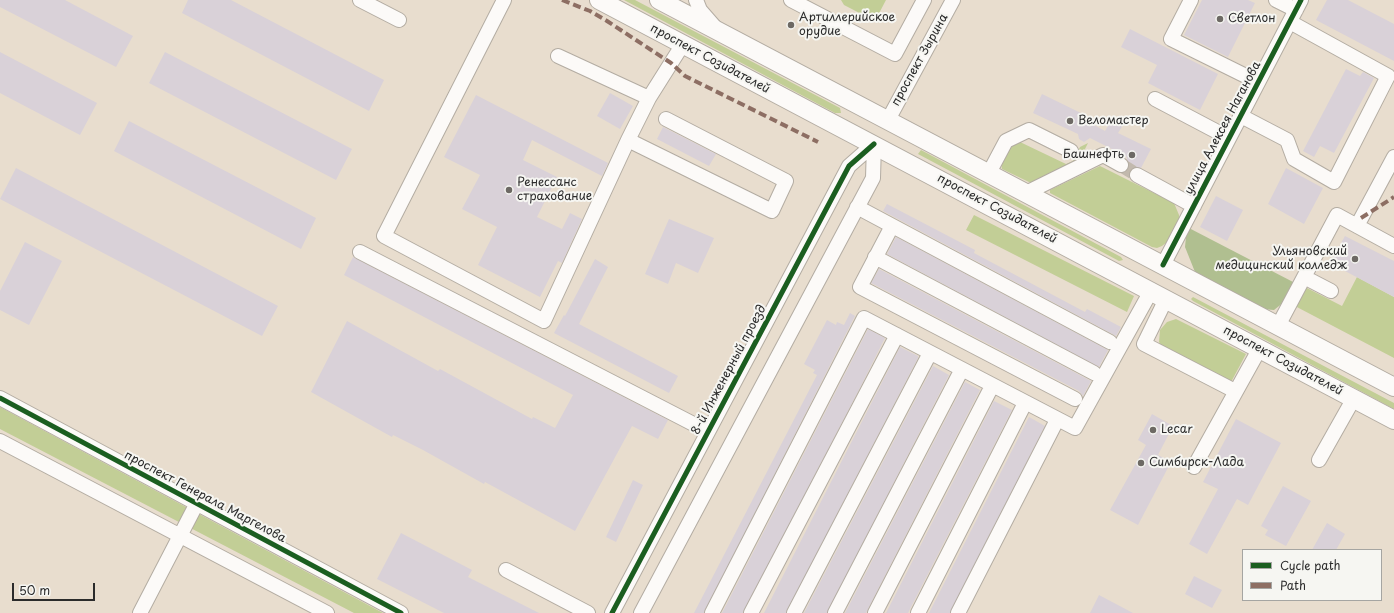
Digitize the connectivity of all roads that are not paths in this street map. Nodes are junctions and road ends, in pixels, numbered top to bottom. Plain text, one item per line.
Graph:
1 (360, 0) edge
2 (504, 0) edge
3 (599, 0) edge
4 (659, 0) edge
5 (696, 0) edge
6 (791, 0) edge
7 (924, 0) edge
8 (953, 0) edge
9 (1190, 0) edge
10 (1276, 0) edge
11 (1296, 11) edge
12 (400, 20) dead end
13 (718, 31) junction
14 (683, 44) junction
15 (558, 56) dead end
16 (1258, 82) junction
17 (649, 98) junction
18 (1155, 99) dead end
19 (1241, 116) junction
20 (666, 119) dead end
21 (888, 120) junction
22 (1229, 138) junction
23 (628, 140) junction
24 (874, 144) junction
25 (1070, 151) dead end
26 (1394, 157) edge
27 (1121, 166) tunnel mouth
28 (988, 174) junction
29 (1137, 175) tunnel mouth
30 (1026, 193) junction
31 (1194, 206) junction
32 (857, 207) junction
33 (892, 226) junction
34 (1357, 226) junction
35 (1394, 246) edge
36 (360, 252) dead end
37 (875, 258) junction
38 (1163, 266) junction
39 (1304, 277) junction
40 (1331, 291) dead end
41 (1158, 295) junction
42 (1278, 326) junction
43 (897, 335) junction
44 (1110, 342) dead end
45 (1260, 348) junction
46 (930, 353) junction
47 (962, 370) junction
48 (1094, 373) dead end
49 (992, 386) junction
50 (1394, 388) edge
51 (1235, 391) junction
52 (0, 398) edge
53 (1354, 398) junction
54 (1075, 399) dead end
55 (1025, 404) junction
56 (1057, 420) junction
57 (1394, 420) edge
58 (707, 431) junction
59 (0, 441) edge
60 (1319, 460) dead end
61 (1194, 467) dead end
62 (192, 503) junction
63 (180, 535) junction
64 (506, 570) dead end
65 (140, 613) edge
66 (327, 613) edge
67 (401, 613) edge
68 (588, 613) edge
69 (612, 613) edge
70 (641, 613) edge
71 (712, 613) edge
72 (752, 613) edge
73 (794, 613) edge
74 (835, 613) edge
75 (875, 613) edge
76 (918, 613) edge
77 (958, 613) edge

1 - 12 street
2 - 23 street
3 - 14 main road, проспект Созидателей
4 - 13 main road
5 - 13 street
6 - 7 street
8 - 21 street, проспект Зырина
9 - 16 street
10 - 11 street
11 - 16 street, улица Алексея Наганова
11 - 19 street
13 - 21 main road
14 - 17 street
14 - 24 main road, проспект Созидателей
15 - 17 street
16 - 19 street, улица Алексея Наганова
17 - 23 street
18 - 22 street
19 - 22 street, улица Алексея Наганова
20 - 23 street
21 - 24 main road
21 - 28 main road
22 - 31 street, улица Алексея Наганова
24 - 32 street
24 - 41 main road, проспект Созидателей
24 - 58 street, 8-й Инженерный проезд
25 - 28 street
26 - 34 street
27 - 30 street
28 - 30 main road
29 - 31 street
30 - 38 main road
31 - 38 street, улица Алексея Наганова
32 - 33 street
32 - 70 street
33 - 37 street
33 - 44 street
34 - 35 street
34 - 39 street
36 - 58 street
37 - 48 street
37 - 54 street
38 - 41 main road
38 - 42 main road
39 - 40 street
39 - 42 street
41 - 45 main road, проспект Созидателей
41 - 51 street
41 - 56 street
42 - 50 main road
43 - 46 street
43 - 71 street
43 - 72 street
45 - 51 street
45 - 53 main road, проспект Созидателей
46 - 47 street
46 - 73 street
47 - 49 street
47 - 74 street
49 - 55 street
49 - 75 street
51 - 61 street
52 - 62 street, проспект Генерала Маргелова
53 - 57 main road, проспект Созидателей
53 - 60 street
55 - 56 street
55 - 76 street
56 - 77 street
58 - 69 street, 8-й Инженерный проезд
59 - 63 street
62 - 63 street
62 - 67 street, проспект Генерала Маргелова
63 - 65 street
63 - 66 street
64 - 68 street

